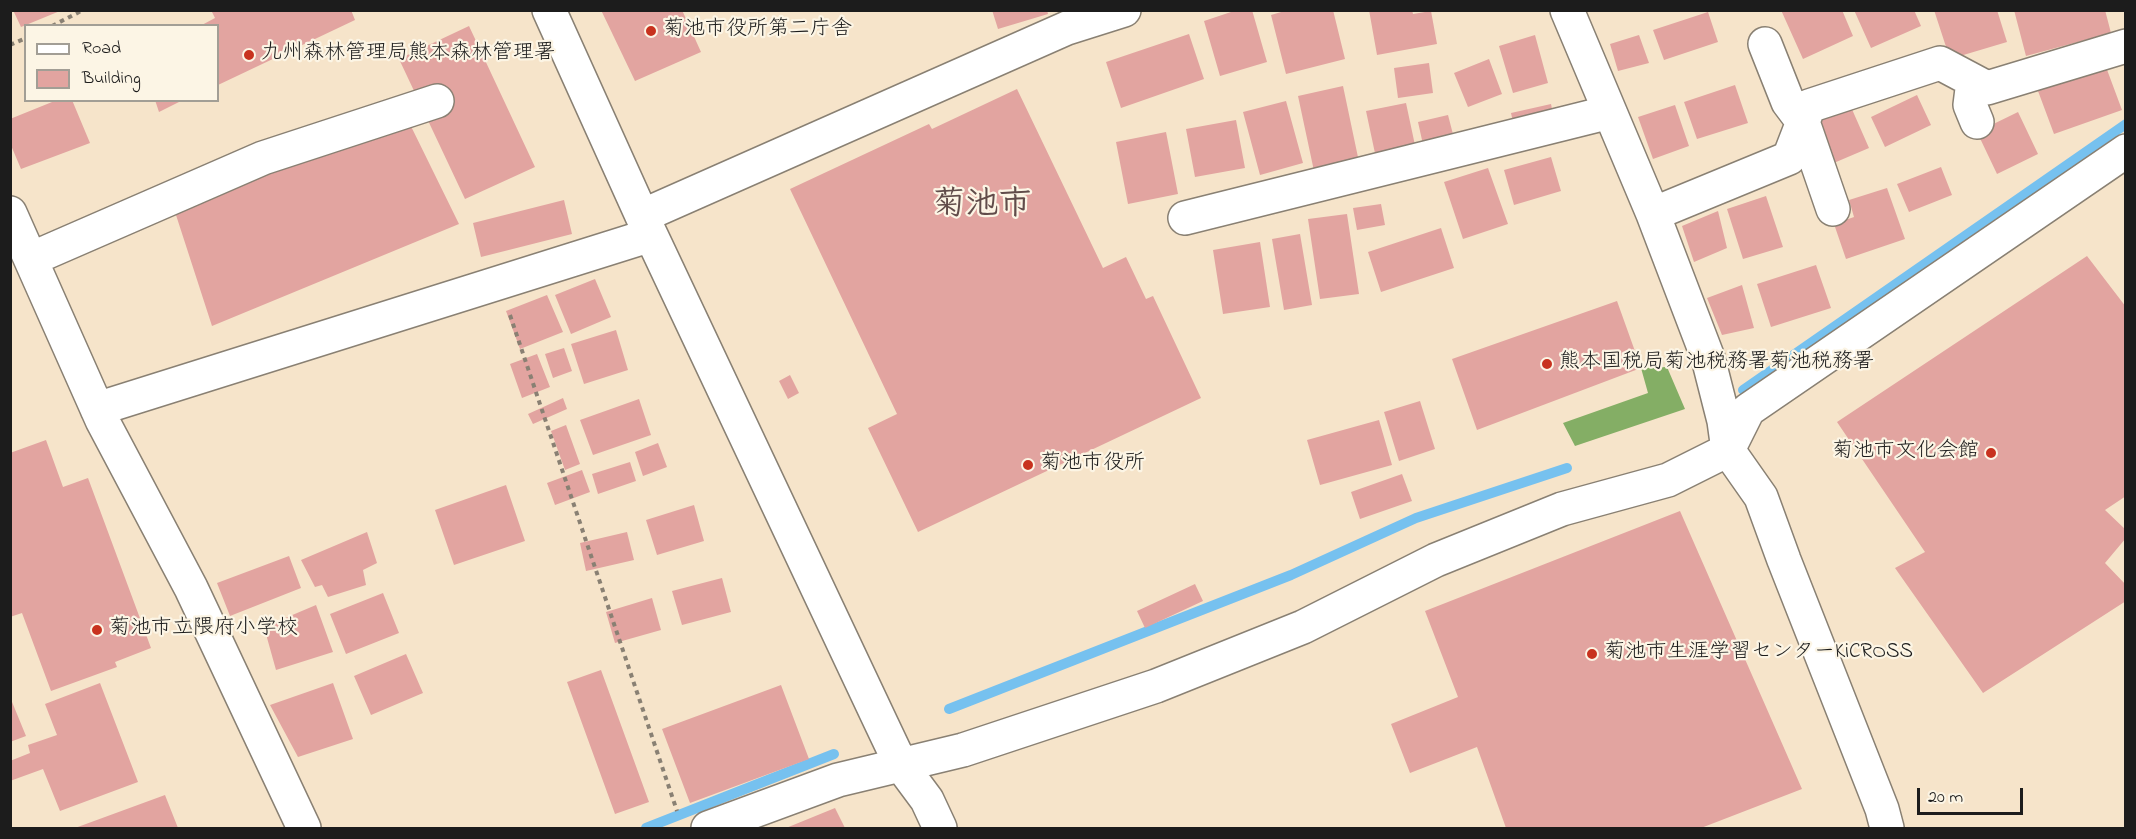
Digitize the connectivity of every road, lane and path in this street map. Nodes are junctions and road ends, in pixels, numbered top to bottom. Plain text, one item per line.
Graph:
1 (83, 10) edge
2 (549, 10) edge
3 (1124, 10) edge
4 (1567, 10) edge
5 (56, 24) edge
6 (24, 39) edge
7 (1765, 44) dead end
8 (10, 45) edge
9 (2126, 46) edge
10 (1973, 81) junction
11 (437, 101) dead end
12 (1610, 112) junction
13 (1803, 122) junction
14 (1977, 122) dead end
15 (2126, 151) edge
16 (1833, 209) dead end
17 (10, 213) edge
18 (1653, 214) junction
19 (1185, 218) dead end
20 (647, 225) junction
21 (31, 259) junction
22 (499, 283) junction
23 (97, 409) junction
24 (1728, 450) junction
25 (901, 765) junction
26 (694, 823) edge
27 (304, 828) edge
28 (940, 828) edge
29 (1887, 828) edge

1 - 5 path
2 - 20 street
3 - 20 street
4 - 12 street
6 - 8 path
7 - 13 street
9 - 10 street
10 - 13 street
10 - 14 street
11 - 21 street
12 - 18 street
12 - 19 street
13 - 16 street
13 - 18 street
15 - 24 street
17 - 21 street
18 - 24 street
20 - 22 street
20 - 25 street
21 - 23 street
22 - 23 street
22 - 26 path
23 - 27 street
24 - 25 street
24 - 29 street
25 - 26 street
25 - 28 street

